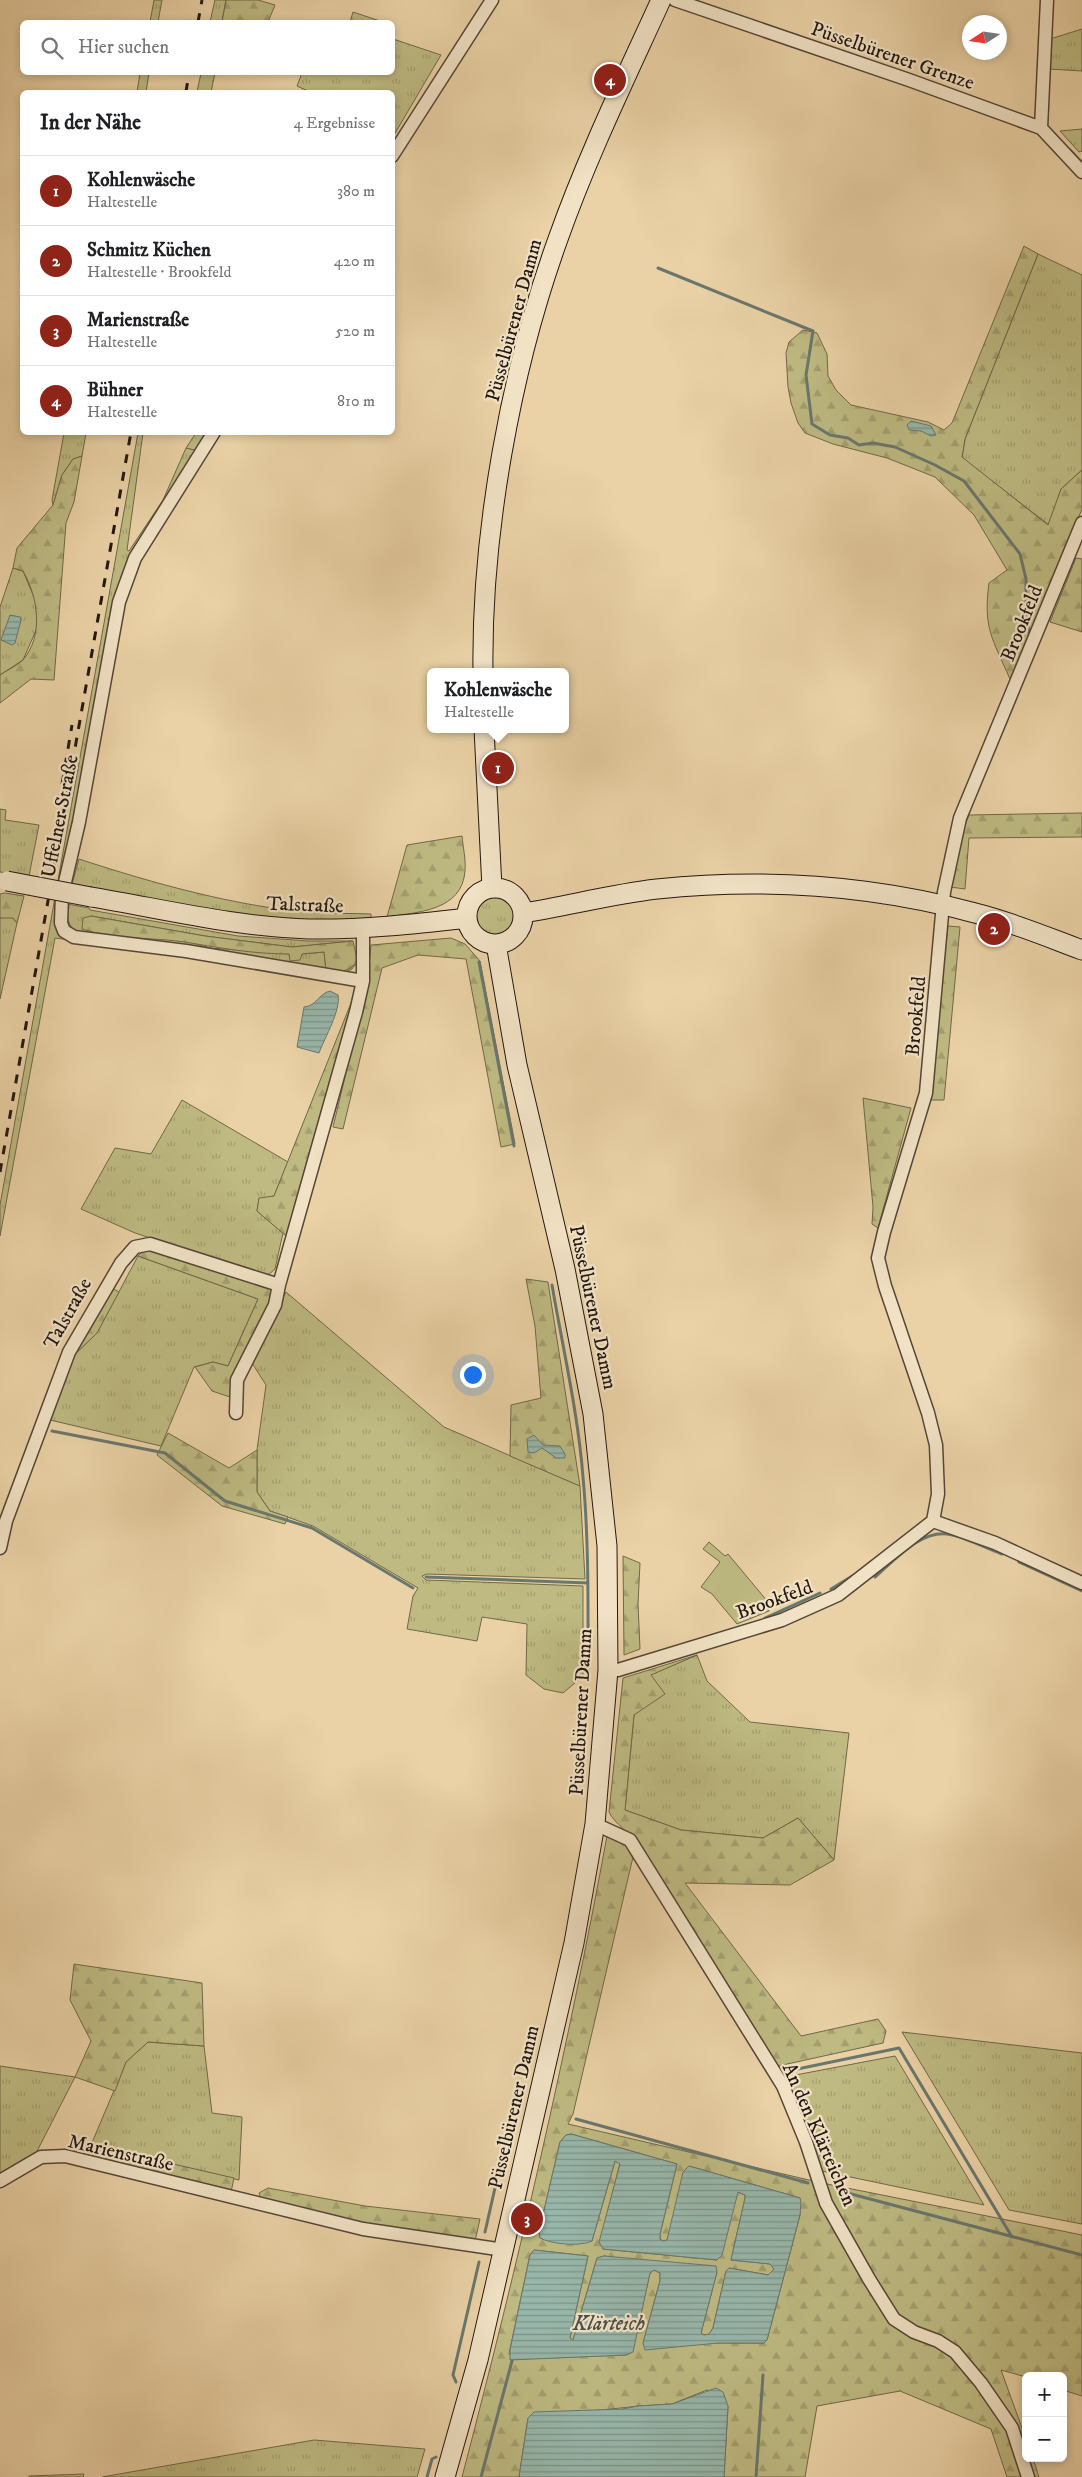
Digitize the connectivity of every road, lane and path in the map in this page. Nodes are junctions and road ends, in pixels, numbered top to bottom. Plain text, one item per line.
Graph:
1 (492, 0) edge
2 (661, 0) edge
3 (675, 0) edge
4 (1047, 0) edge
5 (1040, 128) junction
6 (395, 151) edge
7 (1082, 172) edge
8 (212, 435) edge
9 (1082, 523) edge
10 (484, 668) edge
11 (484, 733) edge
12 (4, 880) edge
13 (492, 888) junction
14 (943, 905) junction
15 (523, 913) junction
16 (467, 918) junction
17 (363, 928) junction
18 (496, 944) junction
19 (1082, 950) edge
20 (363, 981) junction
21 (279, 1285) junction
22 (236, 1413) dead end
23 (933, 1521) junction
24 (0, 1548) edge
25 (1082, 1583) edge
26 (608, 1670) junction
27 (595, 1824) junction
28 (0, 2181) edge
29 (504, 2250) junction
30 (445, 2477) edge
31 (1028, 2477) edge

1 - 6 street
2 - 10 main road, Püsselbürener Damm
3 - 5 street, Püsselbürener Grenze
4 - 5 street
5 - 7 street, Püsselbürener Grenze
8 - 20 street, Uffelner Straße
9 - 14 street, Brookfeld
11 - 13 main road
12 - 17 main road, Talstraße, bridge
13 - 15 main road
13 - 16 main road
14 - 15 main road
14 - 19 main road
14 - 23 street, Brookfeld
15 - 18 main road
16 - 17 main road
16 - 18 main road
17 - 20 street, Talstraße
18 - 26 main road, Püsselbürener Damm
20 - 21 street, Talstraße
21 - 22 street, Talstraße
21 - 24 street, Talstraße
23 - 25 street
23 - 26 street, Brookfeld
26 - 27 main road, Püsselbürener Damm
27 - 29 main road, Püsselbürener Damm
27 - 31 street, An den Klärteichen
28 - 29 street, Marienstraße
29 - 30 main road, Püsselbürener Damm

